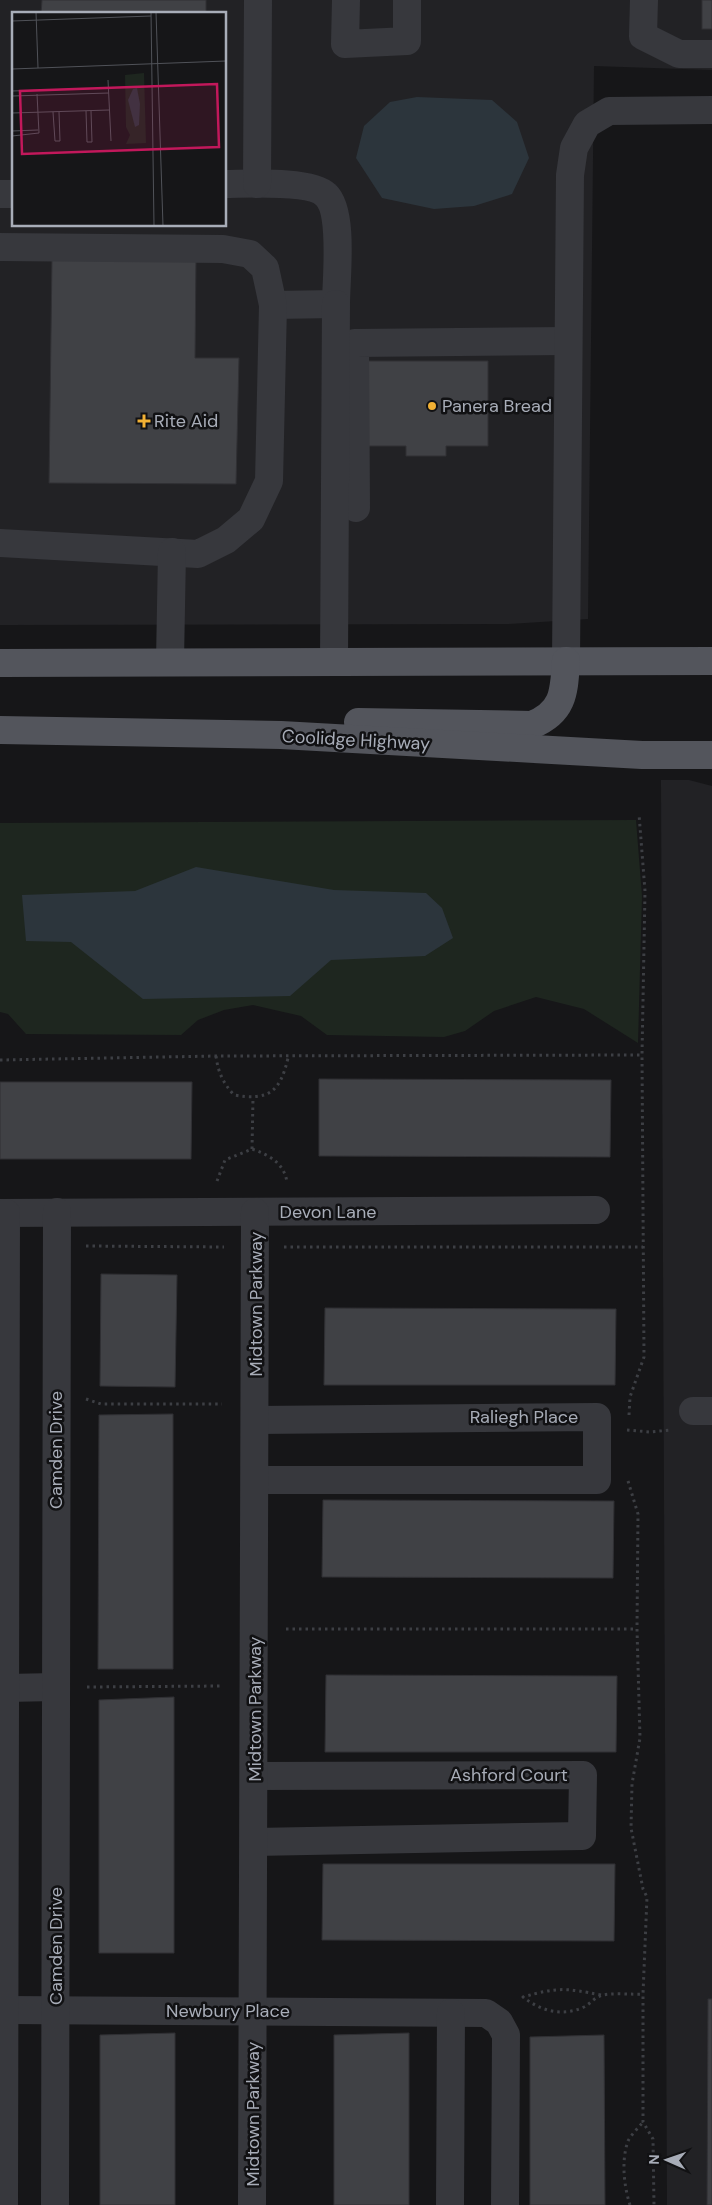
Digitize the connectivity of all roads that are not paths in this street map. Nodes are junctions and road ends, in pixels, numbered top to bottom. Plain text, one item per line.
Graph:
1 (258, 0) edge
2 (346, 0) edge
3 (407, 0) edge
4 (644, 0) edge
5 (712, 54) edge
6 (712, 110) edge
7 (226, 184) edge
8 (257, 184) junction
9 (0, 222) edge
10 (0, 247) edge
11 (336, 304) junction
12 (272, 305) junction
13 (568, 341) junction
14 (356, 508) dead end
15 (0, 544) edge
16 (172, 552) junction
17 (170, 661) junction
18 (566, 661) junction
19 (334, 662) junction
20 (712, 662) edge
21 (0, 663) edge
22 (0, 730) edge
23 (281, 735) junction
24 (712, 755) edge
25 (596, 1210) dead end
26 (57, 1212) junction
27 (255, 1212) junction
28 (3, 1213) edge
29 (256, 1420) junction
30 (256, 1480) junction
31 (66, 1687) junction
32 (6, 1688) junction
33 (255, 1776) junction
34 (254, 1842) junction
35 (6, 2010) junction
36 (56, 2010) junction
37 (253, 2011) junction
38 (451, 2013) junction
39 (4, 2205) edge
40 (55, 2205) edge
41 (252, 2205) edge
42 (450, 2205) edge
43 (505, 2205) edge

1 - 8 street
2 - 3 street
4 - 5 street
6 - 13 street
7 - 8 street
8 - 11 street
9 - 10 street
10 - 12 street
11 - 12 street
11 - 19 street
12 - 16 street
13 - 14 street
13 - 18 street
15 - 16 street
16 - 17 street
17 - 19 main road
17 - 21 main road
18 - 19 main road
18 - 20 main road
18 - 23 main road
22 - 23 main road, Coolidge Highway
23 - 24 main road, Coolidge Highway
25 - 27 street, Devon Lane
26 - 27 street, Devon Lane
26 - 28 street, Devon Lane
26 - 31 street, Camden Drive
27 - 29 street, Midtown Parkway
28 - 32 street
29 - 30 street, Midtown Parkway
29 - 30 street, Raliegh Place
30 - 33 street, Midtown Parkway
31 - 32 street
31 - 36 street, Camden Drive
32 - 35 street
33 - 34 street, Midtown Parkway
33 - 34 street, Ashford Court
34 - 37 street, Midtown Parkway
35 - 36 street, Newbury Place
35 - 39 street
36 - 37 street, Newbury Place
36 - 40 street, Camden Drive
37 - 38 street, Newbury Place
37 - 41 street, Midtown Parkway
38 - 42 street
38 - 43 street, Newbury Place

